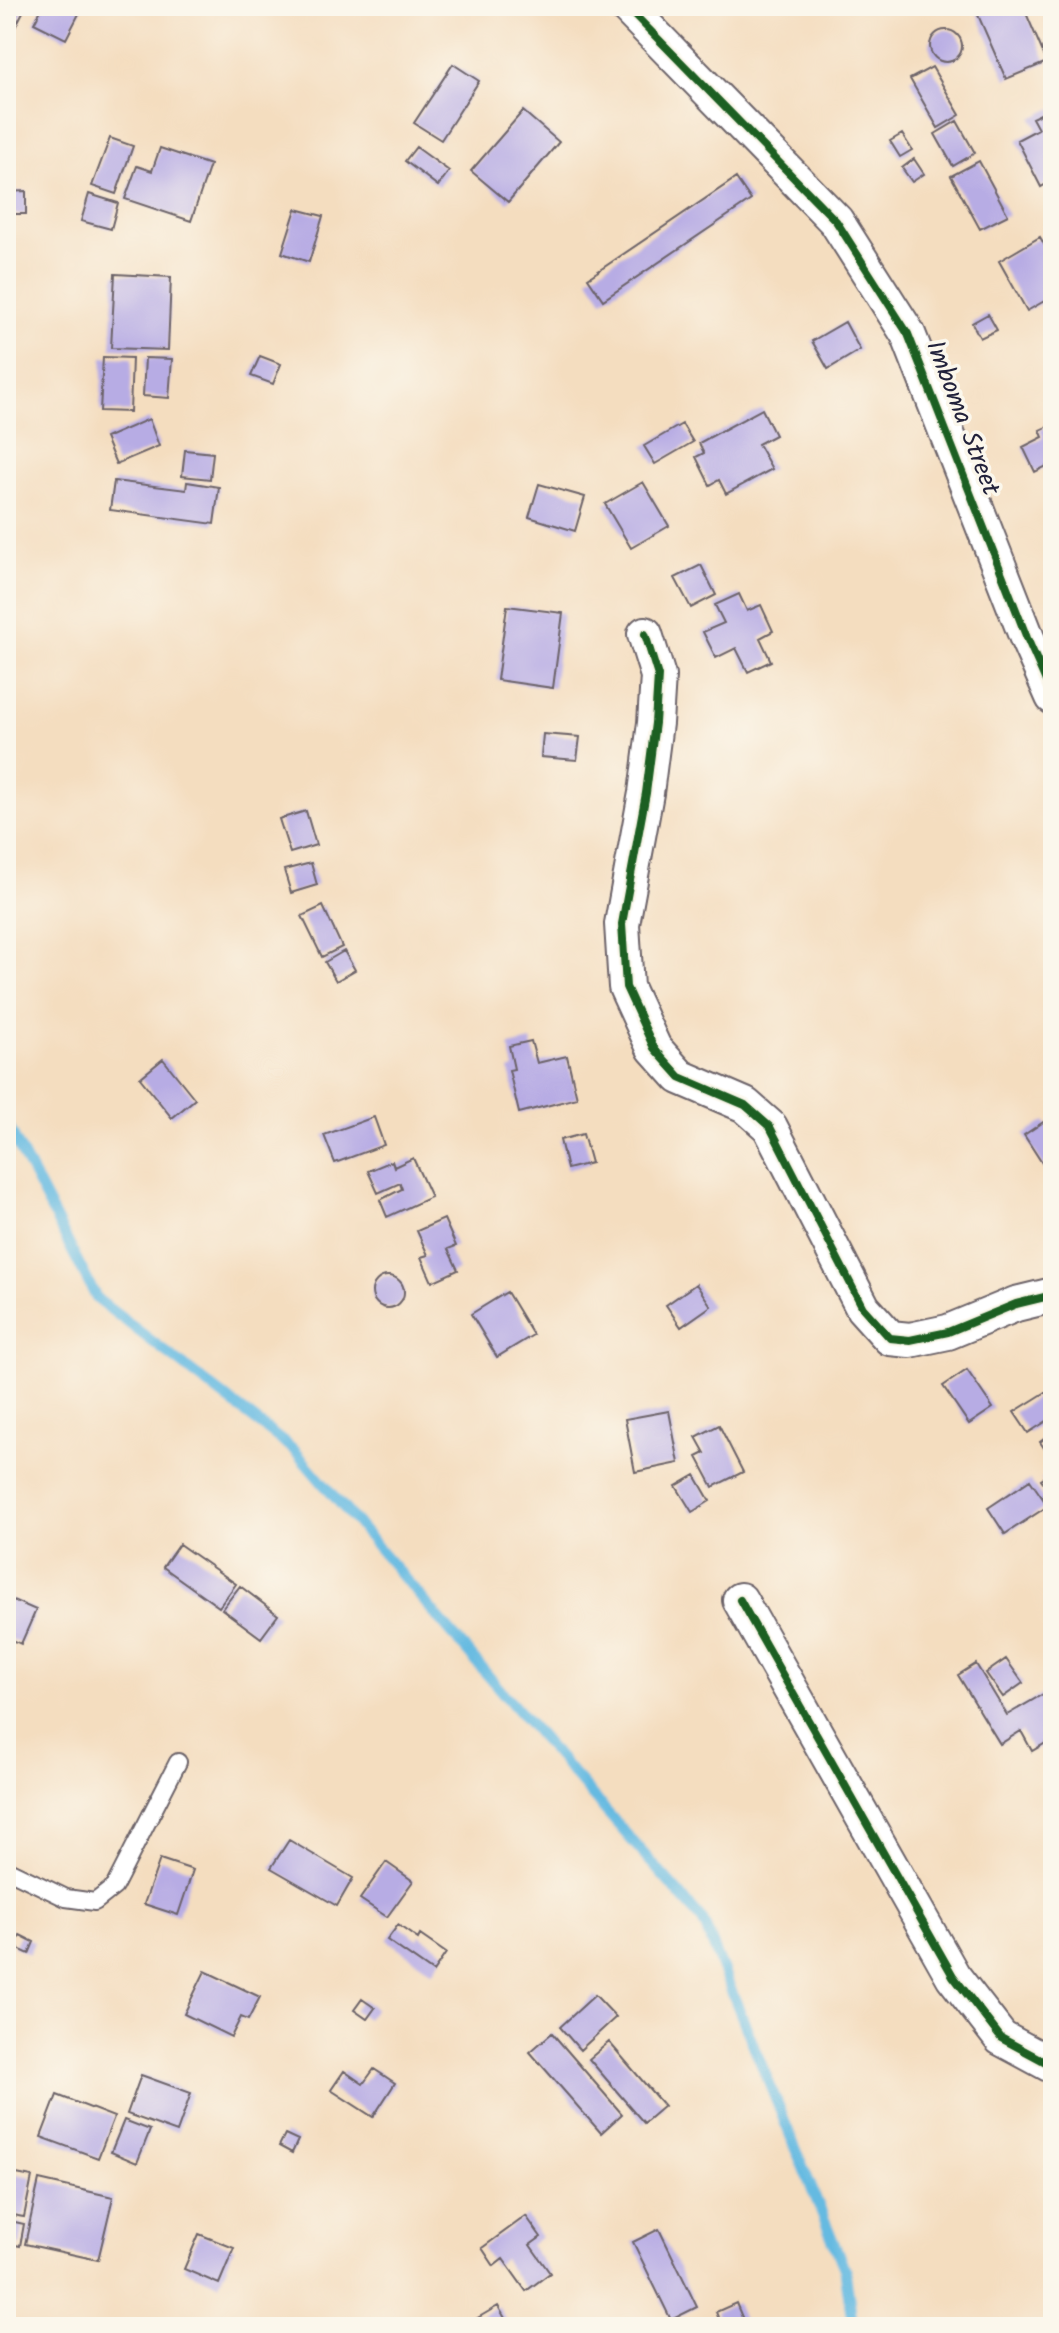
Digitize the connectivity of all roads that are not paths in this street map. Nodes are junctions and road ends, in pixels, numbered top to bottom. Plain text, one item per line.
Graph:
1 (626, 6) edge
2 (645, 634) dead end
3 (1053, 697) edge
4 (1053, 1295) edge
5 (740, 1600) dead end
6 (178, 1762) dead end
7 (6, 1869) edge
8 (1053, 2066) edge

1 - 3 street, Imboma Street
2 - 4 street
5 - 8 street
6 - 7 lane

